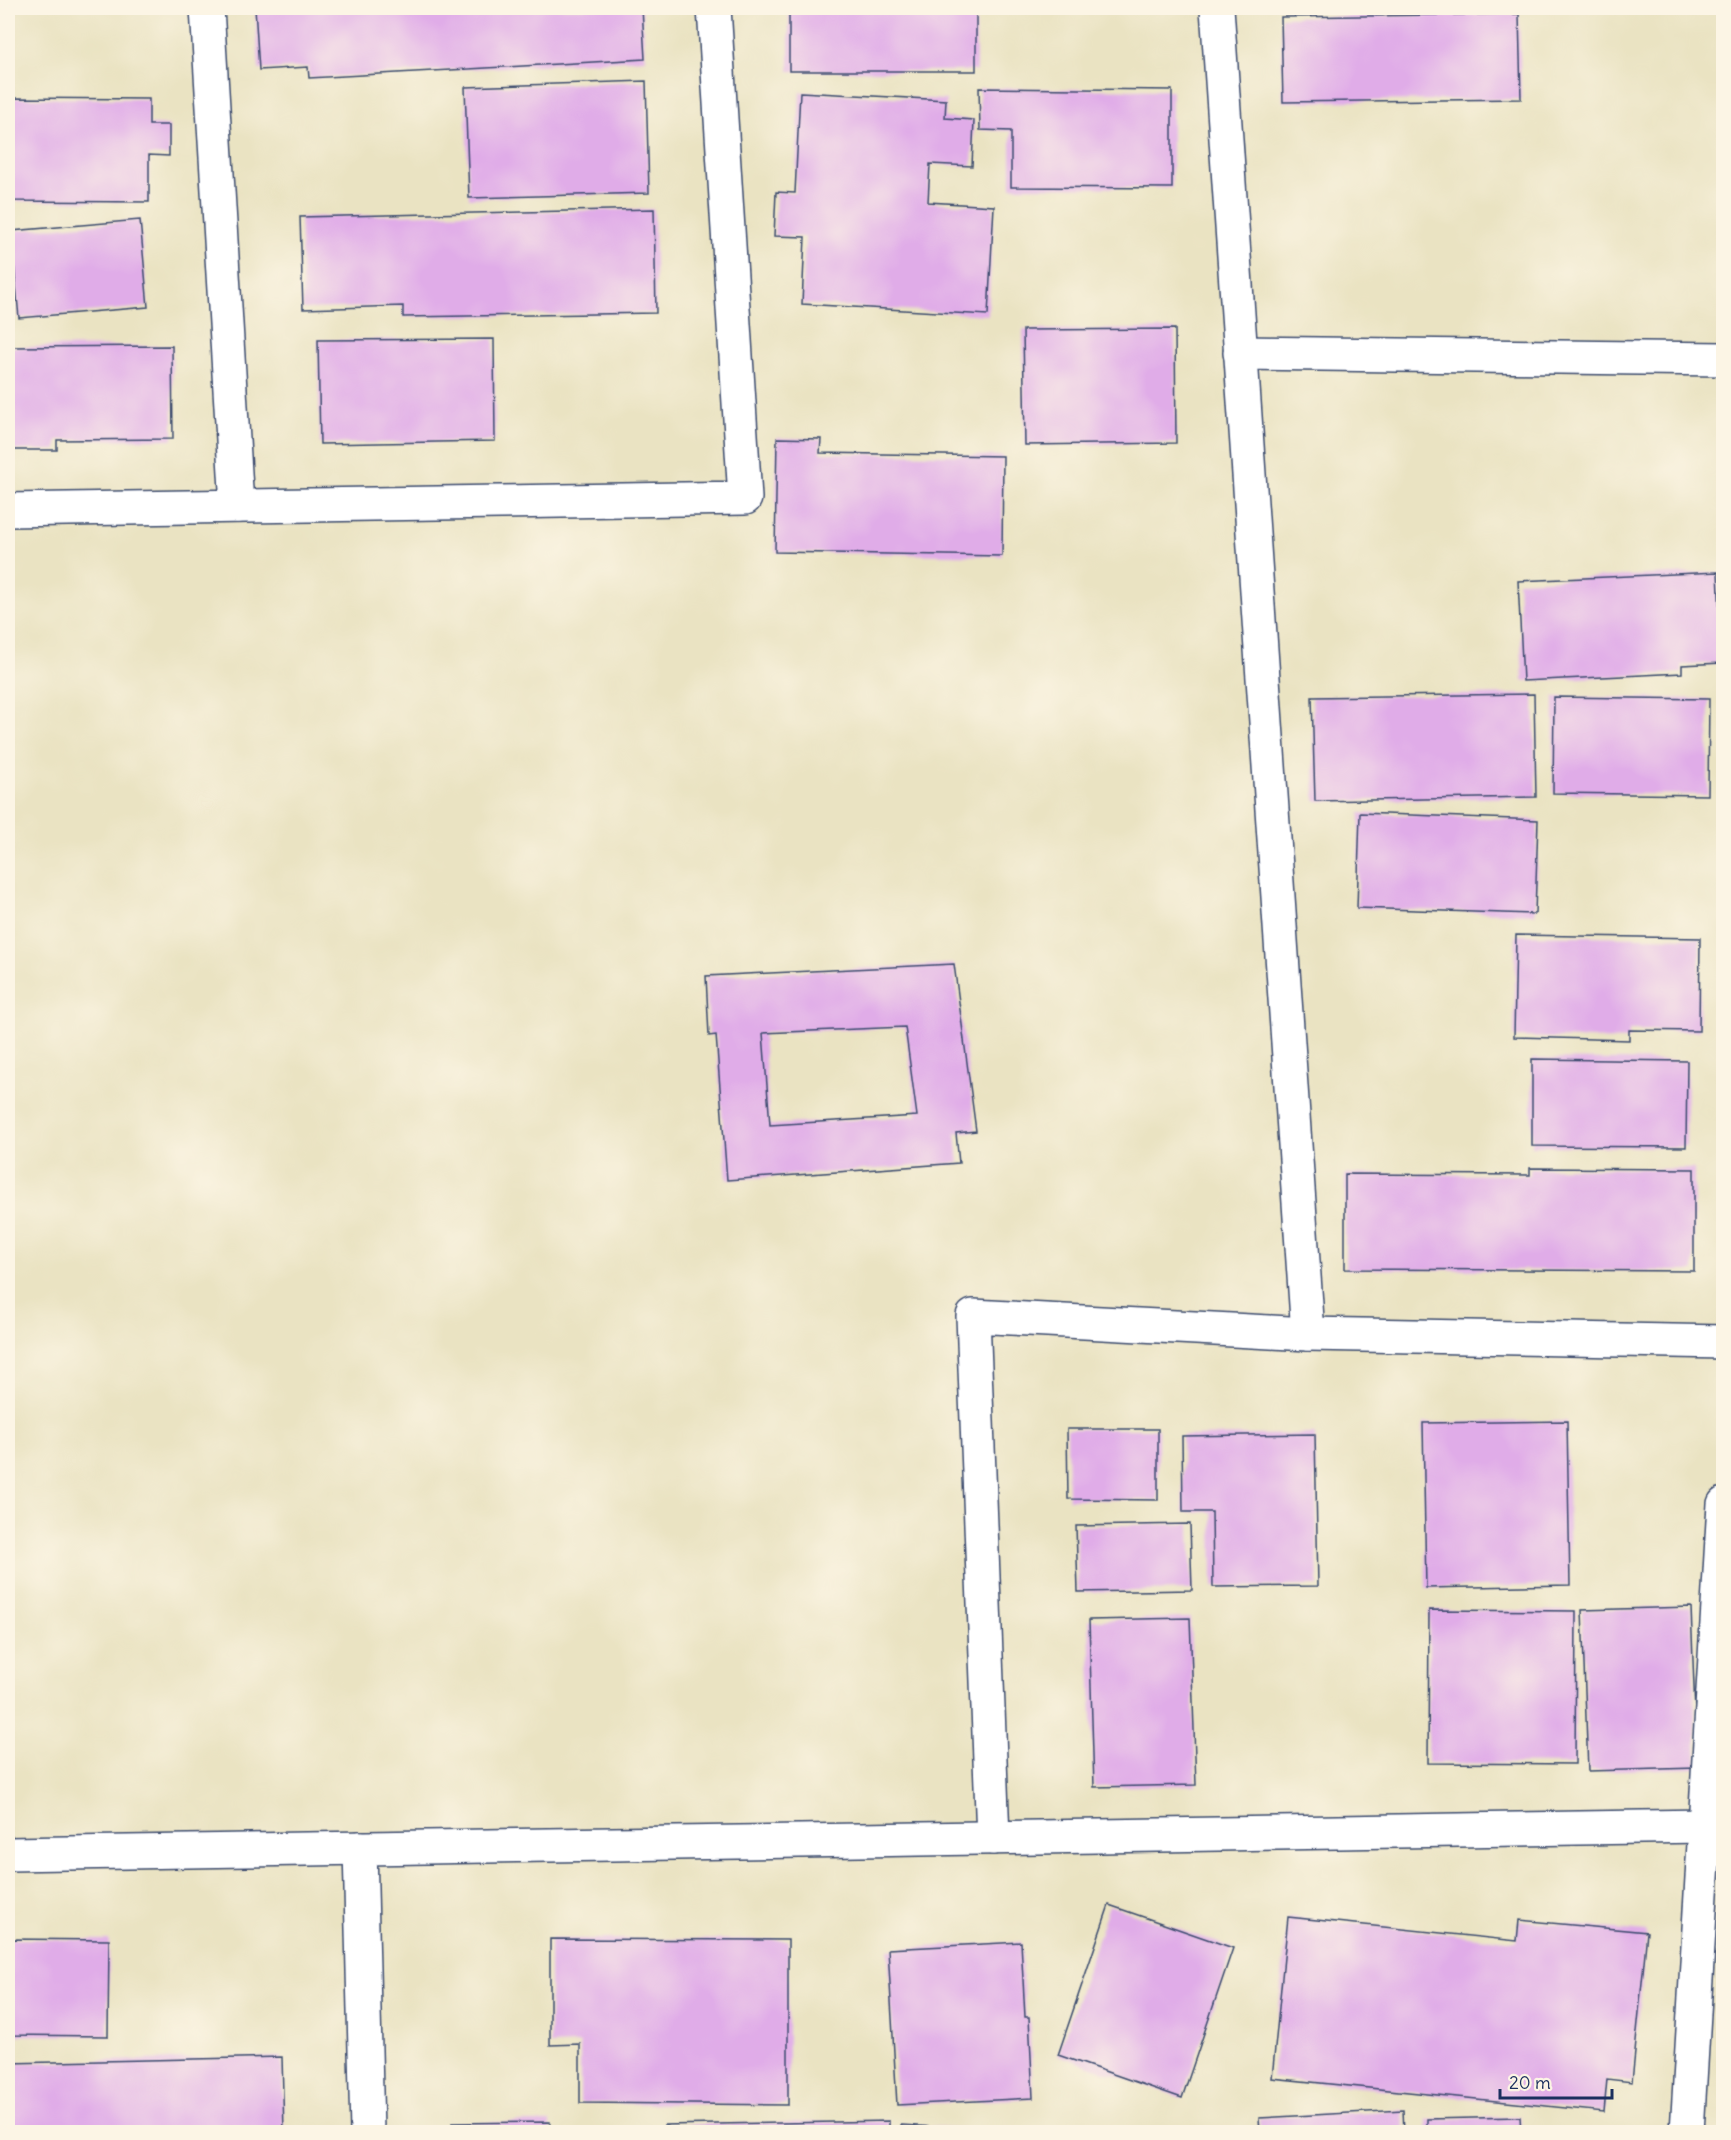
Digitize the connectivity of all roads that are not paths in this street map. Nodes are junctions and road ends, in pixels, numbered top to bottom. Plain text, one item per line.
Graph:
1 (207, 8) edge
2 (714, 8) edge
3 (1217, 8) edge
4 (1240, 353) junction
5 (1724, 359) edge
6 (237, 506) junction
7 (8, 510) edge
8 (1308, 1334) junction
9 (1724, 1342) edge
10 (1724, 1504) edge
11 (1705, 1826) junction
12 (993, 1838) junction
13 (360, 1848) junction
14 (8, 1854) edge
15 (367, 2133) edge
16 (1687, 2133) edge

1 - 6 street
2 - 6 street
3 - 4 street
4 - 5 street
4 - 8 street
6 - 7 street
8 - 9 street
8 - 12 street
10 - 11 street
11 - 12 street
11 - 16 street
12 - 13 street
13 - 14 street
13 - 15 street

